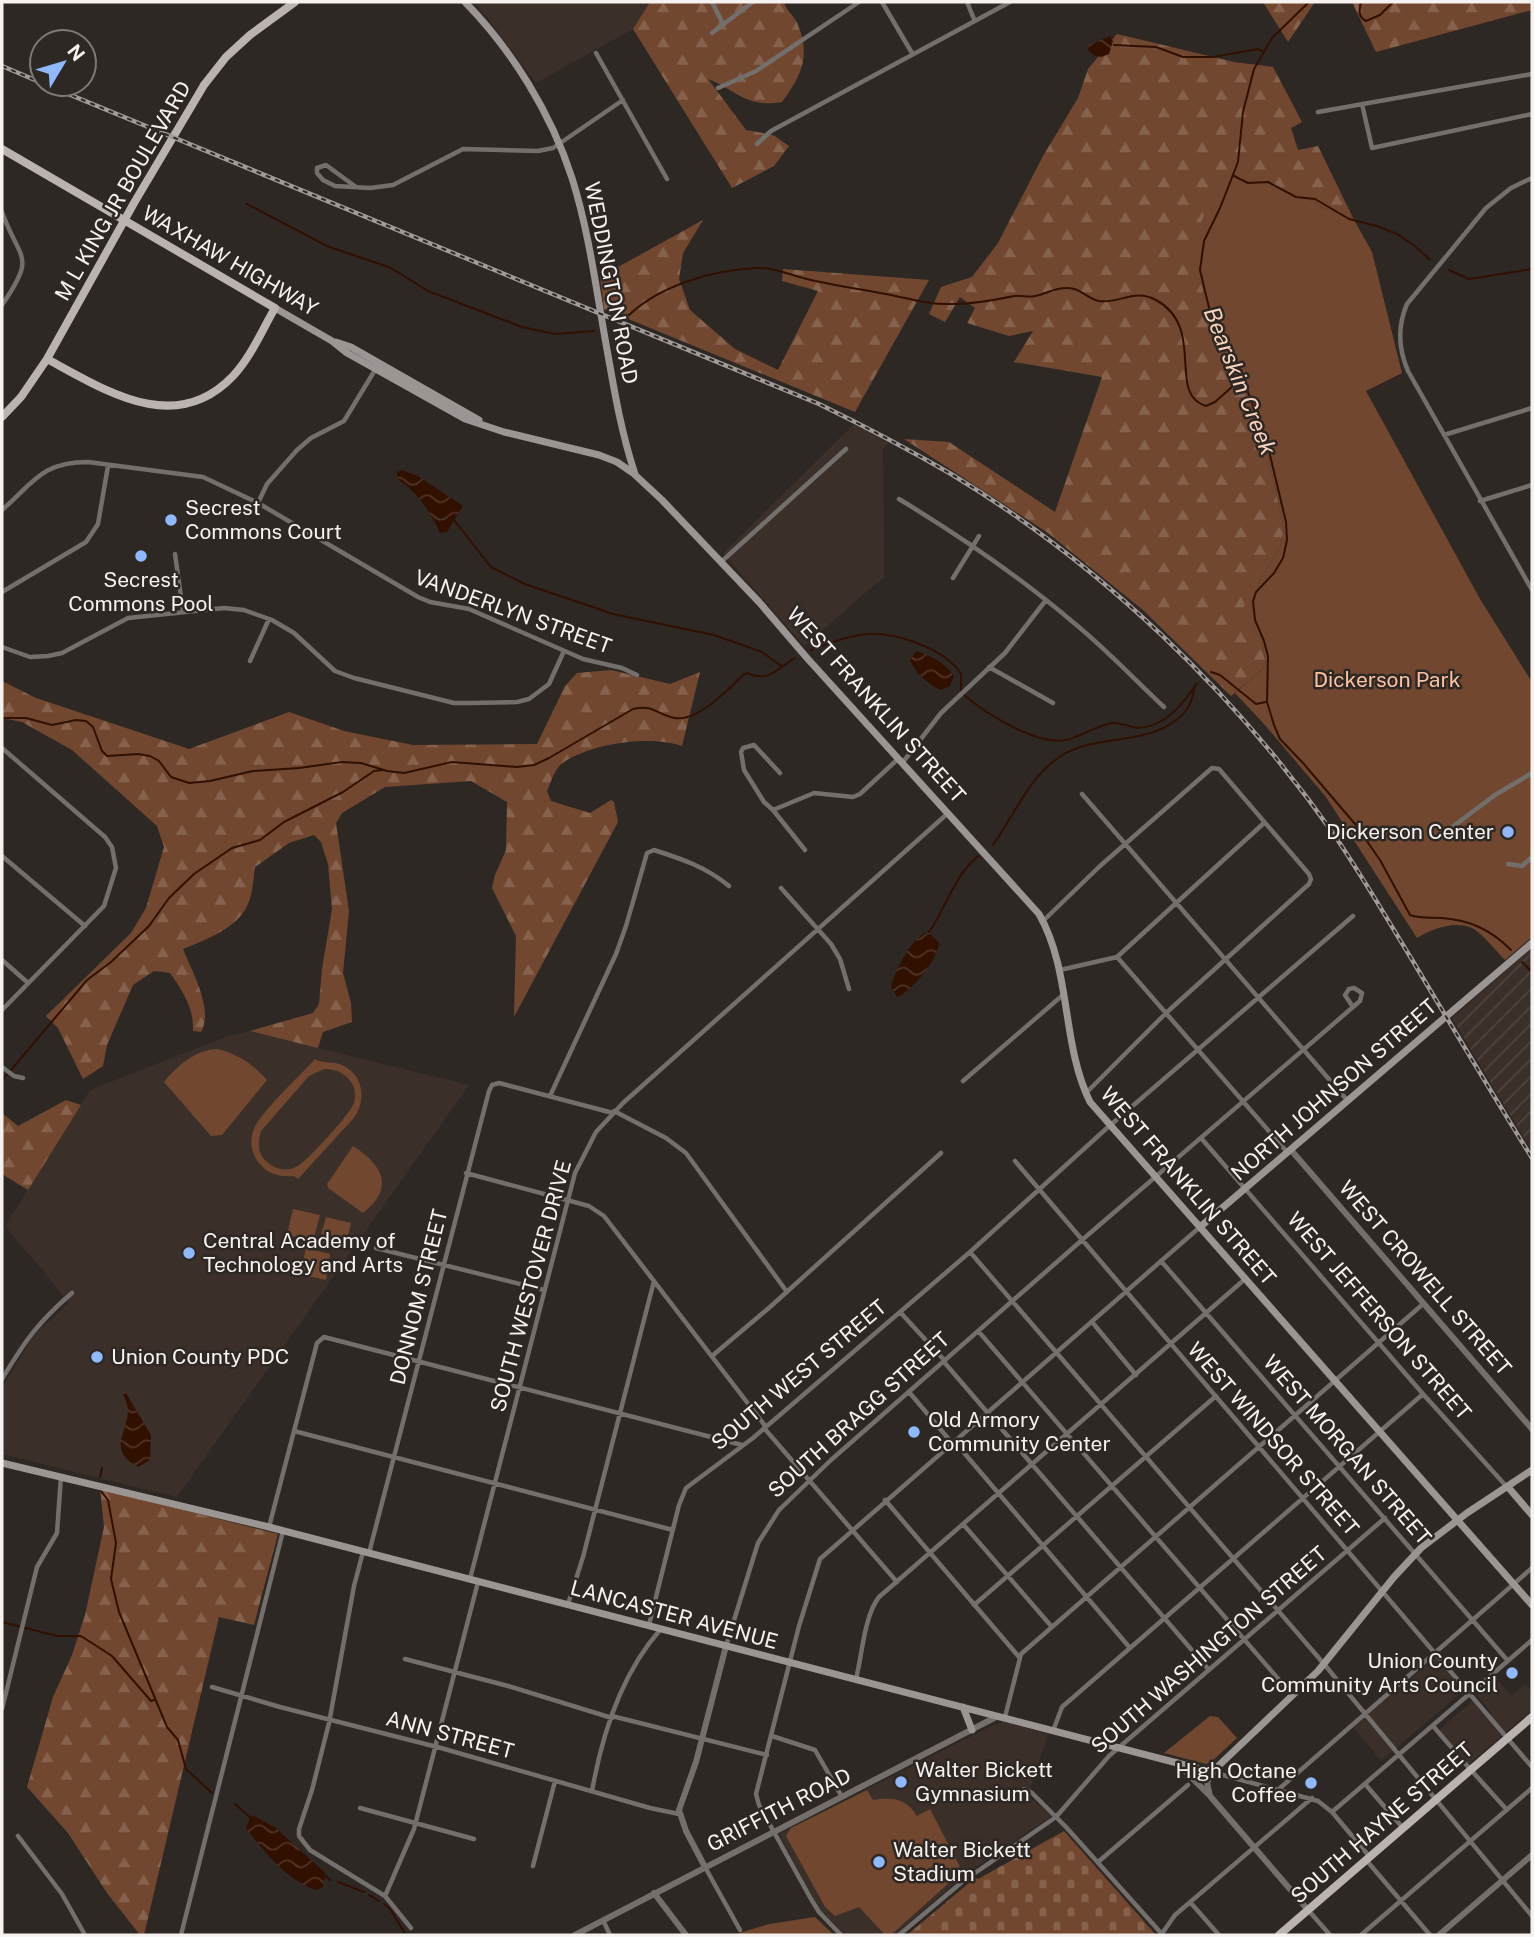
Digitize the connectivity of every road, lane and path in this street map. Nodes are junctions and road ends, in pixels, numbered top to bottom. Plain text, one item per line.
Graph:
1 (296, 2) edge
2 (465, 2) edge
3 (712, 2) edge
4 (753, 2) edge
5 (859, 2) edge
6 (882, 2) edge
7 (967, 2) edge
8 (1010, 2) edge
9 (974, 19) junction
10 (723, 24) junction
11 (712, 33) dead end
12 (596, 53) dead end
13 (912, 53) junction
14 (1532, 74) edge
15 (718, 88) dead end
16 (623, 100) junction
17 (1362, 103) junction
18 (1318, 112) dead end
19 (1532, 114) edge
20 (559, 143) junction
21 (757, 144) dead end
22 (2, 149) edge
23 (667, 178) dead end
24 (1532, 178) edge
25 (356, 187) junction
26 (2, 212) edge
27 (8, 229) junction
28 (2, 232) edge
29 (2, 305) edge
30 (275, 308) junction
31 (332, 341) junction
32 (47, 359) junction
33 (375, 370) junction
34 (399, 374) junction
35 (1532, 408) edge
36 (2, 418) edge
37 (485, 425) junction
38 (1444, 435) junction
39 (846, 449) dead end
40 (108, 466) junction
41 (635, 475) junction
42 (1532, 485) edge
43 (899, 499) dead end
44 (1480, 501) junction
45 (258, 503) junction
46 (2, 510) edge
47 (979, 536) dead end
48 (973, 546) junction
49 (175, 554) dead end
50 (722, 562) junction
51 (953, 578) dead end
52 (1530, 580) edge
53 (1532, 590) edge
54 (2, 592) edge
55 (1046, 600) junction
56 (183, 611) junction
57 (270, 619) junction
58 (2, 648) edge
59 (564, 651) junction
60 (250, 661) dead end
61 (989, 667) junction
62 (637, 676) dead end
63 (1053, 703) dead end
64 (1164, 707) dead end
65 (2, 748) edge
66 (901, 761) junction
67 (780, 773) dead end
68 (1532, 773) edge
69 (1082, 794) dead end
70 (773, 810) junction
71 (949, 813) junction
72 (1264, 823) junction
73 (1443, 834) dead end
74 (1125, 844) junction
75 (804, 850) dead end
76 (2, 856) edge
77 (1532, 857) edge
78 (1508, 864) dead end
79 (729, 886) dead end
80 (781, 888) dead end
81 (1175, 903) junction
82 (1353, 916) dead end
83 (1043, 921) junction
84 (85, 926) junction
85 (819, 930) junction
86 (1532, 943) edge
87 (1117, 957) junction
88 (2, 960) edge
89 (1225, 961) junction
90 (1060, 970) junction
91 (27, 982) junction
92 (849, 989) dead end
93 (1064, 993) junction
94 (1258, 998) junction
95 (1353, 1007) dead end
96 (2, 1010) edge
97 (1166, 1013) junction
98 (1198, 1049) junction
99 (1303, 1049) junction
100 (2, 1067) edge
101 (23, 1078) dead end
102 (963, 1081) dead end
103 (1086, 1094) junction
104 (550, 1096) junction
105 (1242, 1101) junction
106 (1348, 1102) junction
107 (613, 1112) junction
108 (1110, 1126) junction
109 (1201, 1138) junction
110 (1290, 1152) junction
111 (942, 1153) dead end
112 (1014, 1161) dead end
113 (466, 1173) junction
114 (1156, 1178) junction
115 (1038, 1189) junction
116 (1245, 1190) junction
117 (568, 1200) junction
118 (1200, 1227) junction
119 (1082, 1240) junction
120 (376, 1248) dead end
121 (970, 1252) junction
122 (1161, 1261) junction
123 (443, 1265) junction
124 (1245, 1279) junction
125 (654, 1280) junction
126 (544, 1290) junction
127 (787, 1292) junction
128 (1127, 1292) junction
129 (72, 1293) dead end
130 (1014, 1301) junction
131 (1423, 1304) junction
132 (900, 1312) junction
133 (1207, 1313) junction
134 (1092, 1322) junction
135 (979, 1332) junction
136 (1379, 1343) junction
137 (1172, 1345) junction
138 (1057, 1353) junction
139 (712, 1356) junction
140 (419, 1361) junction
141 (944, 1361) junction
142 (1136, 1375) junction
143 (2, 1378) edge
144 (1335, 1381) junction
145 (1022, 1382) junction
146 (519, 1387) junction
147 (909, 1392) junction
148 (1423, 1394) junction
149 (1216, 1396) junction
150 (1101, 1405) junction
151 (988, 1412) junction
152 (619, 1413) junction
153 (1296, 1415) junction
154 (765, 1427) junction
155 (1532, 1429) edge
156 (294, 1431) junction
157 (1380, 1432) junction
158 (1066, 1435) junction
159 (953, 1442) junction
160 (743, 1445) junction
161 (1260, 1447) junction
162 (1144, 1457) junction
163 (394, 1458) junction
164 (2, 1463) edge
165 (1033, 1464) junction
166 (1340, 1466) junction
167 (1532, 1470) edge
168 (61, 1476) junction
169 (810, 1479) junction
170 (495, 1484) junction
171 (1111, 1486) junction
172 (1508, 1487) junction
173 (998, 1493) junction
174 (1303, 1499) junction
175 (885, 1500) junction
176 (1189, 1508) junction
177 (594, 1510) junction
178 (1532, 1515) edge
179 (1076, 1516) junction
180 (1385, 1518) junction
181 (1458, 1519) junction
182 (963, 1524) junction
183 (269, 1527) junction
184 (852, 1528) junction
185 (673, 1530) junction
186 (283, 1531) junction
187 (1155, 1537) junction
188 (1042, 1545) junction
189 (1347, 1549) junction
190 (930, 1552) junction
191 (366, 1553) junction
192 (1416, 1554) junction
193 (1233, 1559) junction
194 (1120, 1567) junction
195 (1532, 1568) edge
196 (1008, 1576) junction
197 (474, 1581) junction
198 (897, 1582) junction
199 (1514, 1584) junction
200 (1199, 1588) junction
201 (1383, 1591) junction
202 (1086, 1597) junction
203 (568, 1605) junction
204 (974, 1605) junction
205 (1532, 1605) edge
206 (1278, 1611) junction
207 (1165, 1618) junction
208 (1473, 1620) junction
209 (649, 1627) junction
210 (1052, 1627) junction
211 (660, 1630) junction
212 (1244, 1640) junction
213 (1532, 1640) edge
214 (726, 1646) junction
215 (1130, 1648) junction
216 (1436, 1652) junction
217 (1019, 1657) junction
218 (405, 1659) dead end
219 (1508, 1661) junction
220 (790, 1663) junction
221 (1324, 1664) junction
222 (1209, 1670) junction
223 (456, 1673) junction
224 (856, 1680) junction
225 (212, 1687) dead end
226 (1471, 1693) junction
227 (241, 1695) junction
228 (1293, 1696) junction
229 (963, 1707) junction
230 (2, 1709) edge
231 (1365, 1714) junction
232 (612, 1717) junction
233 (1002, 1717) junction
234 (1532, 1717) edge
235 (330, 1720) junction
236 (1433, 1726) junction
237 (972, 1730) junction
238 (1053, 1731) junction
239 (772, 1736) junction
240 (1508, 1738) junction
241 (702, 1740) junction
242 (436, 1747) junction
243 (1119, 1748) junction
244 (1452, 1748) dead end
245 (767, 1755) junction
246 (1399, 1755) junction
247 (1462, 1760) dead end
248 (1175, 1761) junction
249 (1532, 1766) edge
250 (1471, 1769) junction
251 (1212, 1772) junction
252 (555, 1781) junction
253 (1365, 1784) junction
254 (1188, 1786) dead end
255 (1532, 1788) edge
256 (1024, 1789) dead end
257 (1279, 1789) junction
258 (592, 1791) junction
259 (1210, 1796) junction
260 (842, 1797) junction
261 (1312, 1798) junction
262 (1436, 1800) junction
263 (360, 1808) dead end
264 (1507, 1810) junction
265 (1332, 1812) junction
266 (678, 1814) junction
267 (1056, 1817) junction
268 (415, 1823) junction
269 (1403, 1828) junction
270 (774, 1831) junction
271 (18, 1836) dead end
272 (474, 1839) dead end
273 (1470, 1841) junction
274 (1255, 1849) junction
275 (1532, 1855) edge
276 (1368, 1858) junction
277 (1098, 1863) junction
278 (533, 1866) dead end
279 (705, 1867) junction
280 (1502, 1881) junction
281 (654, 1893) junction
282 (385, 1896) junction
283 (1401, 1901) junction
284 (1190, 1902) junction
285 (1308, 1910) junction
286 (1532, 1916) edge
287 (603, 1920) junction
288 (411, 1928) dead end
289 (740, 1930) dead end
290 (1161, 1934) edge
291 (85, 1935) edge
292 (181, 1935) edge
293 (575, 1935) edge
294 (610, 1935) edge
295 (686, 1935) edge
296 (842, 1935) edge
297 (899, 1935) edge
298 (1219, 1935) edge
299 (1279, 1935) edge
300 (1330, 1935) edge
301 (1361, 1935) edge
302 (1430, 1935) edge
303 (1441, 1935) edge

1 - 32 main road, M L KING JR BOULEVARD
2 - 20 main road, WEDDINGTON ROAD
3 - 10 street
4 - 10 street
5 - 15 street
6 - 13 street
7 - 9 street
8 - 9 street
9 - 13 street
10 - 11 street
12 - 16 street
13 - 21 street
14 - 17 street
16 - 20 street
16 - 23 street
17 - 18 street
17 - 19 street
20 - 25 street
20 - 41 main road, WEDDINGTON ROAD
22 - 30 main road, WAXHAW HIGHWAY
24 - 38 street
25 - 25 street
26 - 27 street
27 - 28 street
27 - 29 street
30 - 31 main road, WAXHAW HIGHWAY
30 - 32 main road
31 - 33 main road, WAXHAW HIGHWAY
31 - 34 main road, WAXHAW HIGHWAY
32 - 36 main road, M L KING JR BOULEVARD
33 - 34 main road
33 - 37 main road, WAXHAW HIGHWAY
33 - 45 street
34 - 37 main road, WAXHAW HIGHWAY
35 - 38 street
37 - 41 main road, WAXHAW HIGHWAY
38 - 44 street
39 - 50 street
40 - 45 street, VANDERLYN STREET
40 - 46 street, VANDERLYN STREET
40 - 54 street
41 - 50 main road, WEST FRANKLIN STREET
42 - 44 street
43 - 48 street
44 - 52 street
45 - 59 street, VANDERLYN STREET
47 - 48 street
48 - 51 street
48 - 55 street
49 - 56 street
50 - 66 main road, WEST FRANKLIN STREET
52 - 53 street
55 - 61 street
55 - 64 street
56 - 57 street
56 - 58 street
57 - 59 street
57 - 60 street
59 - 62 street, VANDERLYN STREET
61 - 63 street
61 - 66 street
65 - 84 street
66 - 70 street
66 - 71 main road, WEST FRANKLIN STREET
67 - 70 street
68 - 73 street
69 - 74 street
70 - 75 street
71 - 83 main road, WEST FRANKLIN STREET
71 - 85 street, SOUTH WESTOVER DRIVE
72 - 74 street
72 - 81 street
72 - 89 street
74 - 81 street
74 - 83 street
76 - 84 street
77 - 78 street
79 - 104 street
80 - 85 street
81 - 87 street
81 - 89 street
82 - 94 street, SOUTH WEST STREET
83 - 90 main road, WEST FRANKLIN STREET
84 - 91 street
85 - 92 street
85 - 107 street, SOUTH WESTOVER DRIVE
86 - 106 main road, NORTH JOHNSON STREET
87 - 90 street
87 - 97 street, WEST CROWELL STREET
88 - 91 street
89 - 94 street
89 - 97 street
90 - 93 main road, WEST FRANKLIN STREET
91 - 96 street
93 - 102 street
93 - 103 main road, WEST FRANKLIN STREET
94 - 98 street, SOUTH WEST STREET
94 - 99 street
95 - 99 street, SOUTH BRAGG STREET
97 - 98 street, WEST CROWELL STREET
97 - 103 street
98 - 105 street, WEST CROWELL STREET
98 - 108 street, SOUTH WEST STREET
99 - 105 street, SOUTH BRAGG STREET
99 - 106 street
100 - 101 street
103 - 108 main road, WEST FRANKLIN STREET
104 - 107 street
104 - 113 street, DONNOM STREET
105 - 109 street, SOUTH BRAGG STREET
105 - 110 street, WEST CROWELL STREET
106 - 110 main road, NORTH JOHNSON STREET
107 - 117 street, SOUTH WESTOVER DRIVE
107 - 127 street
108 - 114 main road, WEST FRANKLIN STREET
108 - 115 street, SOUTH WEST STREET
109 - 114 street, SOUTH BRAGG STREET
109 - 116 street, WEST JEFFERSON STREET
110 - 116 main road, NORTH JOHNSON STREET
110 - 131 street, WEST CROWELL STREET
111 - 127 street
112 - 115 street, WEST WINDSOR STREET
113 - 117 street
113 - 123 street, DONNOM STREET
114 - 118 main road, WEST FRANKLIN STREET
114 - 119 street, SOUTH BRAGG STREET
115 - 119 street, WEST WINDSOR STREET
115 - 121 street, SOUTH WEST STREET
116 - 118 main road, NORTH JOHNSON STREET
116 - 136 street, WEST JEFFERSON STREET
117 - 125 street
117 - 126 street, SOUTH WESTOVER DRIVE
118 - 122 street, NORTH JOHNSON STREET
118 - 124 main road, WEST FRANKLIN STREET
119 - 128 street, WEST WINDSOR STREET
119 - 130 street, SOUTH BRAGG STREET
120 - 123 street
121 - 130 street
121 - 132 street, SOUTH WEST STREET
122 - 128 street, NORTH JOHNSON STREET
122 - 133 street, WEST MORGAN STREET
123 - 126 street
123 - 140 street, DONNOM STREET
124 - 133 street
124 - 144 main road, WEST FRANKLIN STREET
125 - 139 street
125 - 152 street
126 - 146 street, SOUTH WESTOVER DRIVE
127 - 139 street
128 - 134 street, NORTH JOHNSON STREET
128 - 137 street, WEST WINDSOR STREET
129 - 143 street
130 - 135 street, SOUTH BRAGG STREET
130 - 138 street
131 - 136 street
131 - 155 street, WEST CROWELL STREET
132 - 141 street
132 - 154 street, SOUTH WEST STREET
133 - 137 street
133 - 153 street, WEST MORGAN STREET
134 - 138 street, NORTH JOHNSON STREET
134 - 142 street
135 - 141 street, SOUTH BRAGG STREET
135 - 145 street
136 - 144 street
136 - 148 street, WEST JEFFERSON STREET
137 - 142 street
137 - 149 street, WEST WINDSOR STREET
138 - 145 street, NORTH JOHNSON STREET
138 - 150 street
139 - 154 street
140 - 146 street
140 - 156 street
140 - 163 street, DONNOM STREET
141 - 147 street, SOUTH BRAGG STREET
141 - 151 street
142 - 150 street
144 - 153 street
144 - 157 main road, WEST FRANKLIN STREET
145 - 151 street, NORTH JOHNSON STREET
145 - 158 street
146 - 152 street
146 - 170 street, SOUTH WESTOVER DRIVE
147 - 159 street
147 - 169 street, SOUTH BRAGG STREET
148 - 157 street
148 - 172 street, WEST JEFFERSON STREET
149 - 161 street, WEST WINDSOR STREET
149 - 162 street
150 - 158 street
150 - 162 street
151 - 159 street, NORTH JOHNSON STREET
151 - 165 street
152 - 160 street
152 - 177 street
153 - 161 street
153 - 166 street, WEST MORGAN STREET
154 - 160 street, SOUTH WEST STREET
154 - 169 street
156 - 163 street
156 - 183 street
157 - 166 street
157 - 181 main road, WEST FRANKLIN STREET
158 - 165 street
158 - 171 street
159 - 173 street
159 - 175 street, NORTH JOHNSON STREET
160 - 185 street, SOUTH WEST STREET
161 - 174 street, WEST WINDSOR STREET
161 - 176 street
162 - 171 street
162 - 176 street
163 - 170 street
163 - 191 street, DONNOM STREET
164 - 168 main road, LANCASTER AVENUE
165 - 173 street
165 - 179 street
166 - 174 street
166 - 180 street, WEST MORGAN STREET
167 - 172 main road
168 - 183 main road, LANCASTER AVENUE
168 - 230 street
169 - 184 street
169 - 214 street, SOUTH BRAGG STREET
170 - 177 street
170 - 197 street, SOUTH WESTOVER DRIVE
171 - 179 street
171 - 187 street
172 - 178 main road, WEST JEFFERSON STREET
172 - 181 main road
173 - 182 street
173 - 188 street
174 - 189 street, WEST WINDSOR STREET
174 - 193 street
175 - 184 street, NORTH JOHNSON STREET
175 - 190 street
176 - 187 street
176 - 193 street
177 - 185 street
177 - 203 street
179 - 188 street
179 - 194 street
180 - 189 street, SOUTH WASHINGTON STREET
180 - 192 street, WEST MORGAN STREET
181 - 192 main road
181 - 199 main road, WEST FRANKLIN STREET
182 - 190 street
182 - 196 street
183 - 186 main road, LANCASTER AVENUE
184 - 198 street
184 - 220 street, NORTH JOHNSON STREET
185 - 209 street, SOUTH WEST STREET
186 - 191 main road, LANCASTER AVENUE
186 - 227 street
187 - 194 street
187 - 200 street
188 - 196 street
188 - 202 street
189 - 201 street, WEST WINDSOR STREET
189 - 206 street, SOUTH WASHINGTON STREET
190 - 198 street
190 - 204 street
191 - 197 main road, LANCASTER AVENUE
191 - 235 street, DONNOM STREET
192 - 201 main road
192 - 208 street, WEST MORGAN STREET
193 - 200 street
193 - 206 street
194 - 202 street
194 - 207 street
195 - 199 street
196 - 204 street
196 - 210 street
197 - 203 main road, LANCASTER AVENUE
197 - 223 street, SOUTH WESTOVER DRIVE
198 - 224 street
199 - 205 main road, WEST FRANKLIN STREET
199 - 208 street
200 - 207 street
200 - 212 street
201 - 216 street, WEST WINDSOR STREET
201 - 221 main road
202 - 210 street
202 - 215 street
203 - 209 main road, LANCASTER AVENUE
204 - 217 street
206 - 212 street, SOUTH WASHINGTON STREET
206 - 221 street
207 - 215 street
207 - 222 street
208 - 216 street
208 - 219 street, WEST MORGAN STREET
209 - 211 main road, LANCASTER AVENUE
210 - 217 street
211 - 214 main road, LANCASTER AVENUE
211 - 232 street
212 - 222 street, SOUTH WASHINGTON STREET
212 - 228 street
213 - 219 street
214 - 220 main road, LANCASTER AVENUE
214 - 241 street, SOUTH BRAGG STREET
215 - 238 street
216 - 226 street, WEST WINDSOR STREET
216 - 231 street
217 - 233 street
218 - 223 street
219 - 226 street
220 - 224 main road, LANCASTER AVENUE
220 - 239 street, NORTH JOHNSON STREET
221 - 228 main road
221 - 231 street
222 - 243 street, SOUTH WASHINGTON STREET
223 - 232 street
223 - 242 street, SOUTH WESTOVER DRIVE
224 - 229 main road, LANCASTER AVENUE
225 - 227 street, ANN STREET
226 - 236 street
226 - 240 street, WEST WINDSOR STREET
227 - 235 street, ANN STREET
227 - 292 street
228 - 251 main road
229 - 233 main road, LANCASTER AVENUE
229 - 237 main road
231 - 246 street
231 - 257 street
232 - 241 street
232 - 258 street
233 - 237 street, GRIFFITH ROAD
233 - 238 main road, LANCASTER AVENUE
234 - 240 main road, SOUTH HAYNE STREET
235 - 242 street, ANN STREET
235 - 282 street, DONNOM STREET
236 - 244 street
236 - 246 street
237 - 260 street, GRIFFITH ROAD
238 - 243 main road, LANCASTER AVENUE
239 - 245 street, NORTH JOHNSON STREET
239 - 260 street
240 - 249 street, WEST WINDSOR STREET
240 - 250 main road, SOUTH HAYNE STREET
241 - 245 street
241 - 266 street, SOUTH BRAGG STREET
242 - 252 street, ANN STREET
242 - 268 street, SOUTH WESTOVER DRIVE
243 - 248 main road, LANCASTER AVENUE
243 - 267 street, SOUTH WASHINGTON STREET
245 - 270 street, NORTH JOHNSON STREET
246 - 253 street
246 - 262 street
247 - 250 street
248 - 251 main road, LANCASTER AVENUE
248 - 259 street
250 - 262 main road, SOUTH HAYNE STREET
250 - 264 street
251 - 257 street, LANCASTER AVENUE
251 - 259 street
252 - 258 street, ANN STREET
252 - 278 street
253 - 265 street
253 - 269 street
254 - 277 street
255 - 264 street
256 - 267 street
257 - 261 street, LANCASTER AVENUE
258 - 266 street, ANN STREET
259 - 274 street
260 - 270 street, GRIFFITH ROAD
261 - 265 street, LANCASTER AVENUE
261 - 274 street
262 - 269 main road, SOUTH HAYNE STREET
262 - 273 street
263 - 268 street
264 - 273 street
265 - 276 street, LANCASTER AVENUE
266 - 279 street
267 - 277 street
267 - 297 street, SOUTH WASHINGTON STREET
268 - 272 street
268 - 282 street, SOUTH WESTOVER DRIVE
269 - 276 main road, SOUTH HAYNE STREET
270 - 279 street, GRIFFITH ROAD
270 - 296 street, NORTH JOHNSON STREET
271 - 291 street
273 - 280 street
273 - 283 street
274 - 284 street
274 - 285 street
275 - 280 street
276 - 283 street, LANCASTER AVENUE
276 - 285 main road, SOUTH HAYNE STREET
277 - 290 street
279 - 281 street, GRIFFITH ROAD
279 - 289 street
280 - 286 street
280 - 303 street
281 - 287 street, GRIFFITH ROAD
281 - 295 street
282 - 288 street
283 - 301 street
283 - 302 street, LANCASTER AVENUE
284 - 290 street
284 - 298 street
285 - 299 main road, SOUTH HAYNE STREET
285 - 300 street
287 - 293 street, GRIFFITH ROAD
287 - 294 street

